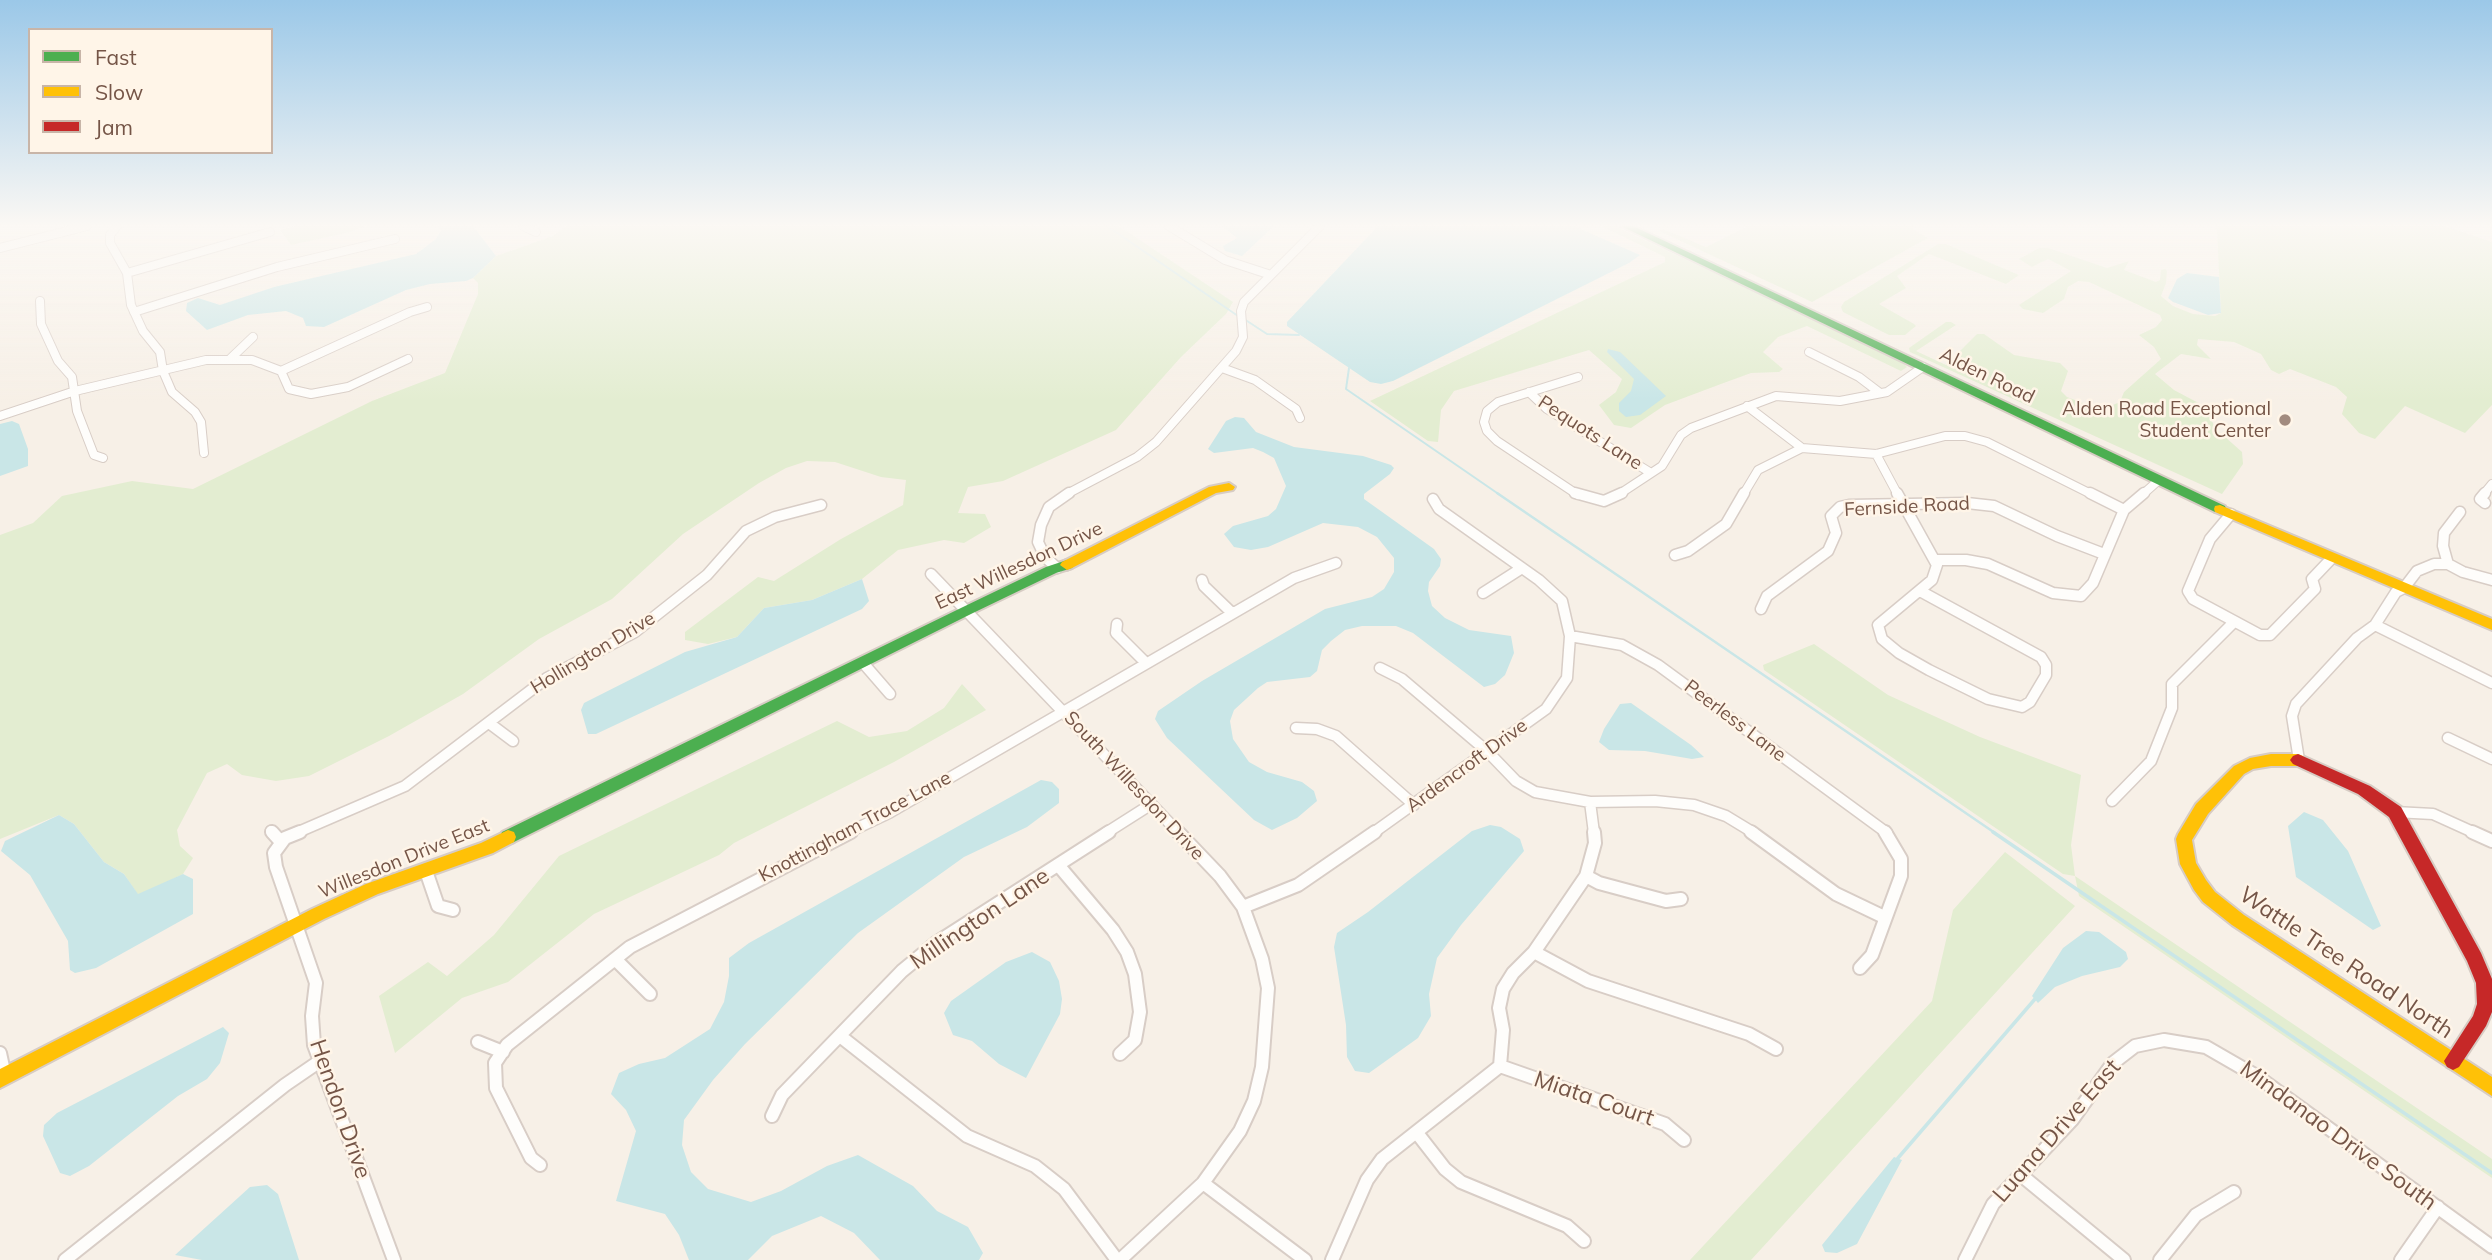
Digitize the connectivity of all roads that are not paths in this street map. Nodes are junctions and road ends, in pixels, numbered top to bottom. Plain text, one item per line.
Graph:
1 (128, 285) edge
2 (220, 285) edge
3 (1262, 285) edge
4 (1751, 285) edge
5 (40, 302) dead end
6 (427, 307) dead end
7 (134, 312) junction
8 (253, 337) dead end
9 (1808, 352) dead end
10 (231, 358) junction
11 (408, 359) dead end
12 (1923, 366) junction
13 (1222, 368) junction
14 (163, 369) junction
15 (281, 371) junction
16 (1578, 377) dead end
17 (75, 391) junction
18 (1529, 392) junction
19 (1880, 393) junction
20 (311, 394) junction
21 (303, 405) dead end
22 (1747, 406) junction
23 (0, 416) edge
24 (1300, 418) dead end
25 (1802, 449) junction
26 (204, 453) dead end
27 (1876, 454) junction
28 (103, 458) dead end
29 (1651, 473) junction
30 (2159, 480) junction
31 (1229, 487) dead end
32 (2490, 489) edge
33 (1433, 499) dead end
34 (2486, 503) dead end
35 (821, 505) dead end
36 (1904, 505) junction
37 (2124, 510) junction
38 (2460, 512) dead end
39 (2231, 514) junction
40 (2104, 554) junction
41 (1675, 555) dead end
42 (2332, 558) junction
43 (1937, 560) junction
44 (1336, 563) dead end
45 (2448, 564) junction
46 (1057, 568) junction
47 (1522, 568) junction
48 (931, 574) dead end
49 (1202, 580) dead end
50 (2492, 580) edge
51 (2404, 589) junction
52 (1920, 591) junction
53 (1483, 593) dead end
54 (1761, 609) dead end
55 (968, 610) junction
56 (1232, 613) junction
57 (2233, 623) junction
58 (1117, 624) dead end
59 (2375, 625) junction
60 (2490, 625) edge
61 (1570, 636) junction
62 (1146, 663) junction
63 (863, 664) junction
64 (1380, 668) dead end
65 (827, 681) joint
66 (2492, 683) edge
67 (890, 694) dead end
68 (1064, 711) junction
69 (488, 723) junction
70 (1296, 728) dead end
71 (2448, 738) dead end
72 (513, 741) dead end
73 (1488, 752) junction
74 (2492, 759) edge
75 (2299, 760) junction
76 (1590, 802) junction
77 (2112, 802) dead end
78 (1150, 805) junction
79 (1414, 805) junction
80 (2395, 811) junction
81 (271, 831) dead end
82 (283, 840) junction
83 (2492, 841) edge
84 (1059, 866) junction
85 (426, 871) junction
86 (1586, 876) junction
87 (1681, 899) dead end
88 (1243, 906) junction
89 (453, 910) dead end
90 (1884, 917) junction
91 (297, 925) junction
92 (1534, 952) junction
93 (615, 959) junction
94 (1860, 968) dead end
95 (650, 994) dead end
96 (840, 1037) junction
97 (2178, 1040) joint
98 (478, 1042) dead end
99 (1776, 1049) dead end
100 (503, 1052) junction
101 (0, 1054) edge
102 (1119, 1054) dead end
103 (320, 1061) junction
104 (2453, 1061) junction
105 (1500, 1066) junction
106 (3, 1078) edge
107 (2492, 1087) edge
108 (772, 1116) dead end
109 (1416, 1133) junction
110 (1684, 1140) dead end
111 (540, 1166) dead end
112 (2021, 1175) junction
113 (1203, 1183) junction
114 (2234, 1192) dead end
115 (2438, 1208) junction
116 (1584, 1241) dead end
117 (2492, 1247) edge
118 (65, 1260) edge
119 (394, 1260) edge
120 (1119, 1260) edge
121 (1305, 1260) edge
122 (1332, 1260) edge
123 (1965, 1260) edge
124 (2124, 1260) edge
125 (2160, 1260) edge
126 (2401, 1260) edge

1 - 7 street
2 - 7 street
3 - 13 street
4 - 12 street, Alden Road
5 - 17 street
6 - 15 street
7 - 14 street
8 - 10 street
9 - 19 street
10 - 14 street
10 - 15 street
11 - 20 street
12 - 19 street
12 - 30 street, Alden Road
13 - 24 street
13 - 46 street
14 - 17 street
14 - 26 street
15 - 20 street
16 - 18 street
17 - 23 street
17 - 28 street
18 - 29 street, Pequots Lane
18 - 29 street
19 - 22 street
20 - 21 street
22 - 25 street
22 - 29 street
25 - 27 street
25 - 41 street
27 - 36 street
27 - 37 street
30 - 37 street
30 - 39 street, Alden Road
31 - 46 street, East Willesdon Drive
32 - 34 street
33 - 47 street, Ardencroft Drive
35 - 69 street, Hollington Drive
36 - 40 street, Fernside Road
36 - 43 street
36 - 54 street, Fernside Road
37 - 40 street
38 - 45 street
39 - 42 street, Alden Road
39 - 57 street
40 - 43 street
42 - 51 street, Alden Road
42 - 57 street
43 - 52 street
44 - 56 street, Knottingham Trace Lane
45 - 50 street
45 - 51 street
46 - 55 street, East Willesdon Drive
47 - 53 street
47 - 61 street, Ardencroft Drive
48 - 55 street, South Willesdon Drive
49 - 56 street
51 - 59 street
51 - 60 street, Alden Road
52 - 52 street
55 - 63 street, East Willesdon Drive
55 - 68 street, South Willesdon Drive
56 - 62 street, Knottingham Trace Lane
57 - 77 street
58 - 62 street
59 - 66 street
59 - 75 street
61 - 73 street, Ardencroft Drive
61 - 90 street, Peerless Lane
62 - 68 street, Knottingham Trace Lane
63 - 65 street, East Willesdon Drive
63 - 67 street
64 - 73 street
65 - 85 street, Willesdon Drive East
68 - 78 street, South Willesdon Drive
68 - 93 street, Knottingham Trace Lane
69 - 72 street
69 - 82 street, Hollington Drive
70 - 79 street
71 - 74 street
73 - 76 street
73 - 79 street, Ardencroft Drive
75 - 80 street
75 - 104 street, Wattle Tree Road North
76 - 86 street
76 - 90 street
78 - 84 street, Millington Lane
78 - 88 street, South Willesdon Drive
79 - 88 street, Ardencroft Drive
80 - 83 street
80 - 104 street
81 - 82 street
82 - 91 street, Hendon Drive
84 - 96 street, Millington Lane
84 - 102 street
85 - 89 street
85 - 91 street, Willesdon Drive East
86 - 87 street
86 - 92 street
88 - 113 street, South Willesdon Drive
90 - 94 street
91 - 103 street, Hendon Drive
91 - 106 street, Willesdon Drive East
92 - 99 street
92 - 105 street
93 - 95 street
93 - 100 street, Knottingham Trace Lane
96 - 108 street, Millington Lane
96 - 120 street
97 - 112 street, Luana Drive East
97 - 115 street, Mindanao Drive South
98 - 100 street
100 - 111 street
101 - 106 street
103 - 118 street
103 - 119 street, Hendon Drive
104 - 107 street, Wattle Tree Road North
105 - 109 street
105 - 110 street, Miata Court
109 - 116 street
109 - 122 street
112 - 123 street, Luana Drive East
112 - 124 street
113 - 120 street, South Willesdon Drive
113 - 121 street
114 - 125 street
115 - 117 street, Mindanao Drive South
115 - 126 street

